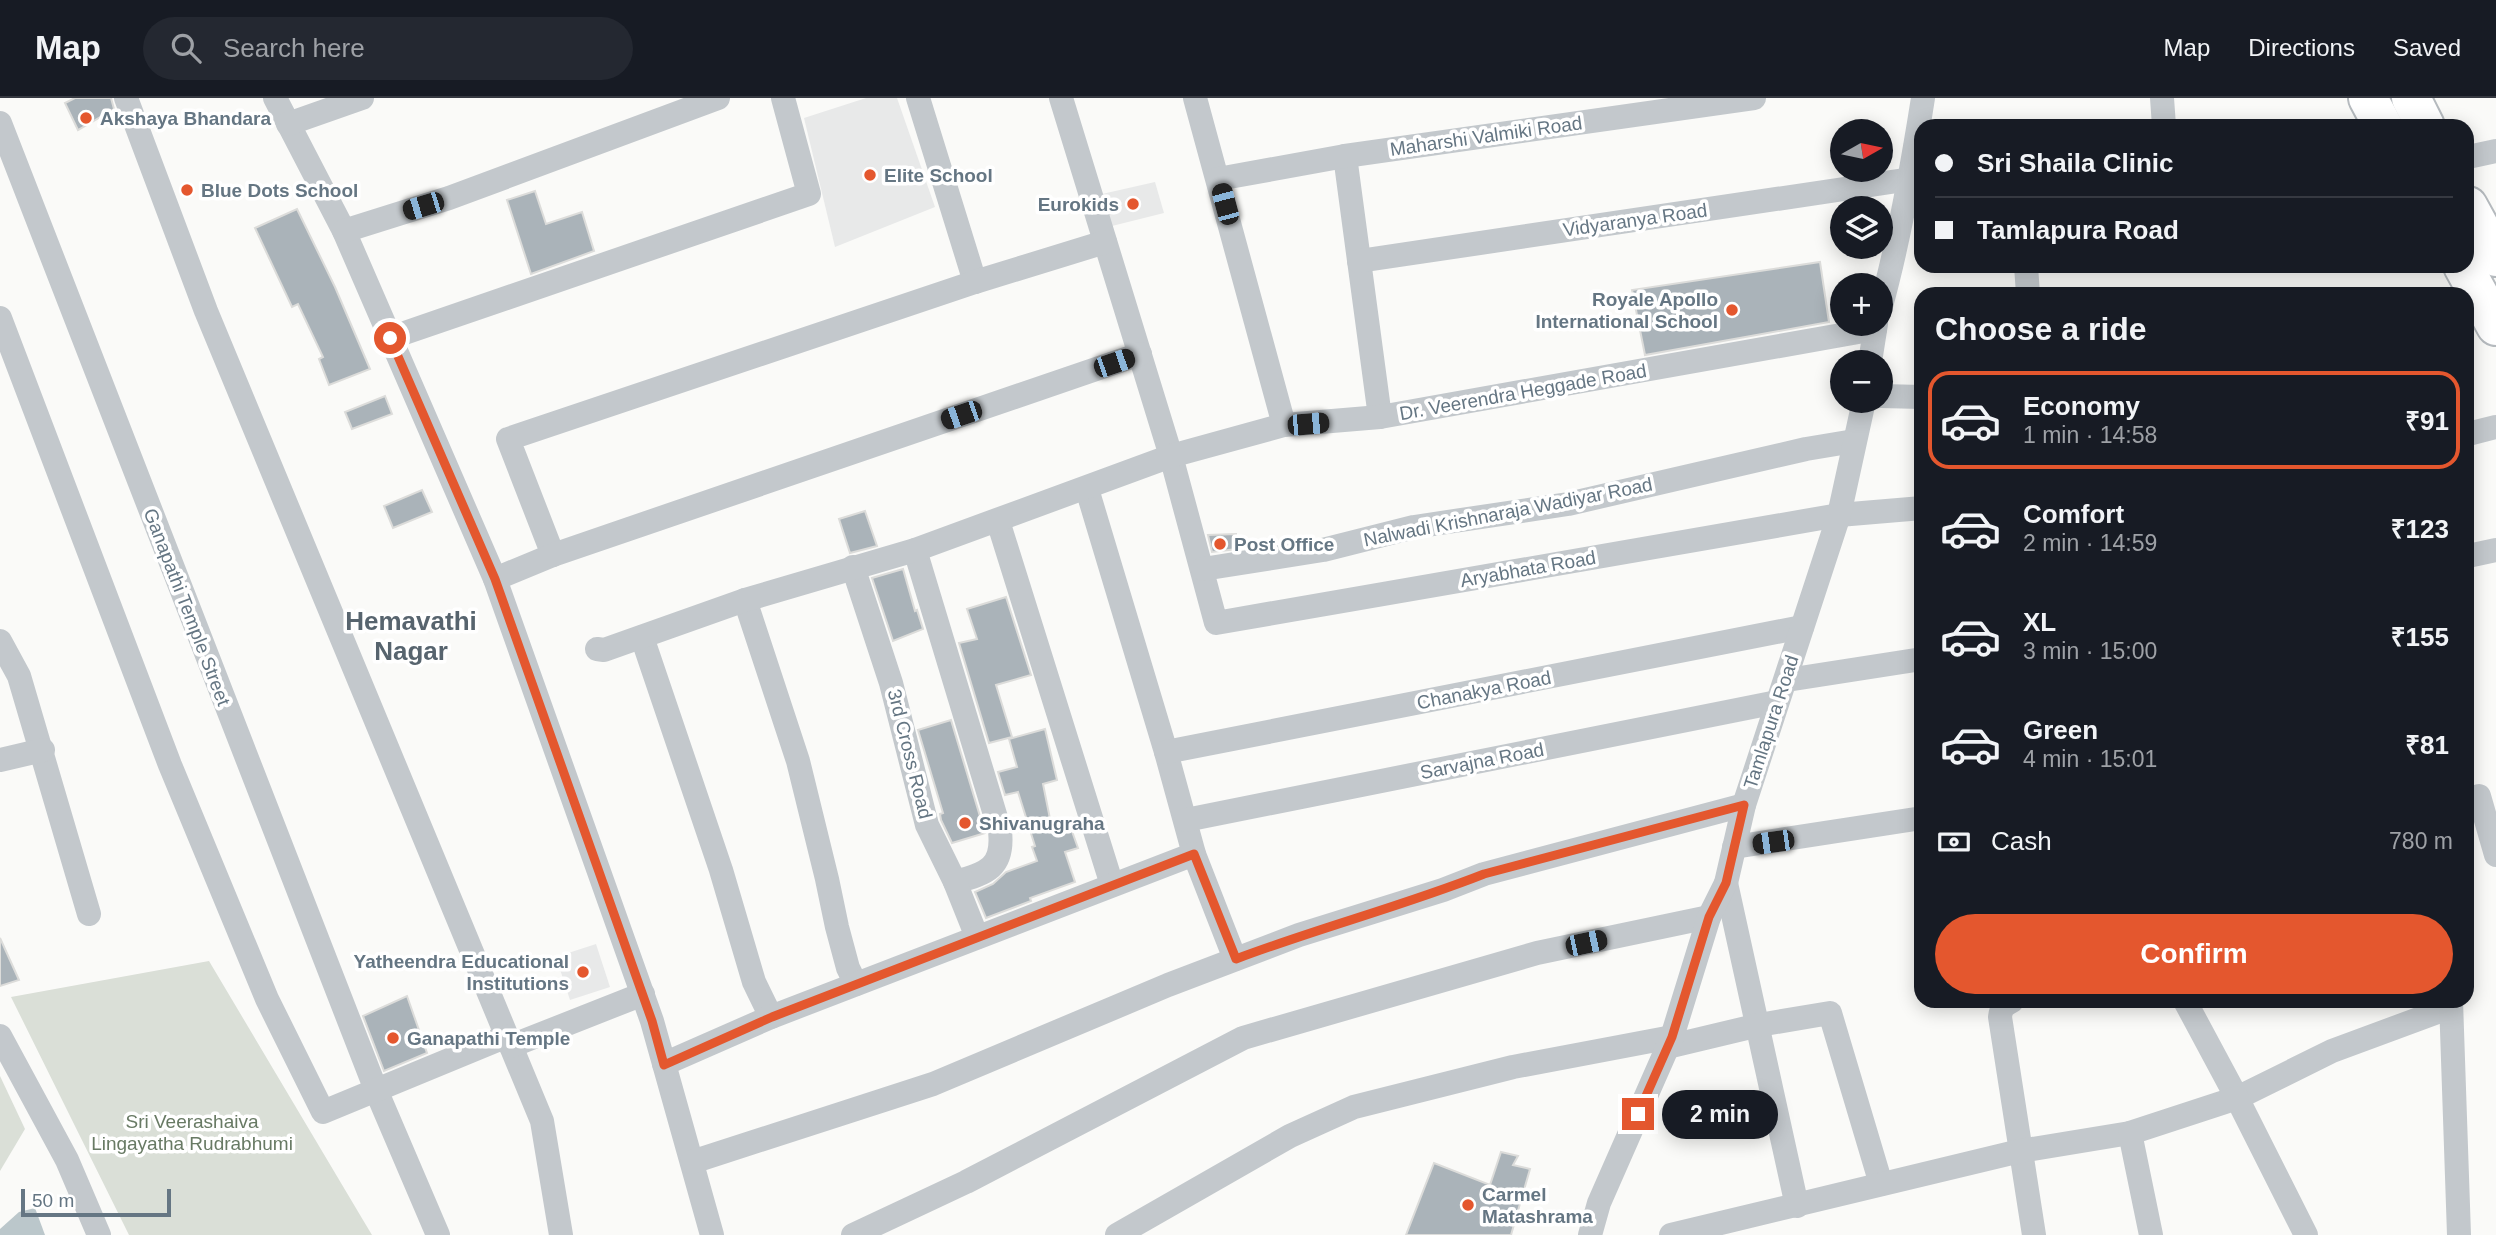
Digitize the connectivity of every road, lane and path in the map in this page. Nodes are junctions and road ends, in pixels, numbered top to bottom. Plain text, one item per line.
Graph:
1 (126, 98) edge
2 (275, 98) edge
3 (362, 98) edge
4 (718, 98) edge
5 (783, 98) edge
6 (918, 98) edge
7 (1061, 98) edge
8 (1195, 98) edge
9 (1754, 98) edge
10 (1923, 98) edge
11 (2162, 98) edge
12 (2368, 98) edge
13 (2411, 98) edge
14 (1920, 119) edge
15 (2164, 119) edge
16 (2379, 119) edge
17 (2422, 119) edge
18 (0, 123) edge
19 (288, 124) junction
20 (2496, 151) edge
21 (1914, 154) edge
22 (1345, 156) junction
23 (2474, 156) edge
24 (1218, 179) junction
25 (1910, 179) junction
26 (1914, 203) edge
27 (2474, 217) edge
28 (344, 231) junction
29 (1105, 242) junction
30 (2496, 257) edge
31 (1359, 261) junction
32 (1891, 273) edge
33 (2467, 273) edge
34 (975, 282) junction
35 (0, 318) edge
36 (2496, 326) edge
37 (1830, 329) edge
38 (390, 338) junction
39 (1140, 354) junction
40 (1893, 396) edge
41 (1914, 397) edge
42 (1861, 413) edge
43 (1380, 418) junction
44 (1284, 425) junction
45 (2496, 427) edge
46 (2474, 432) edge
47 (1854, 441) junction
48 (1171, 456) junction
49 (1087, 489) junction
50 (1914, 509) edge
51 (1839, 515) junction
52 (998, 521) junction
53 (915, 550) junction
54 (2496, 550) edge
55 (553, 555) junction
56 (2474, 555) edge
57 (853, 568) junction
58 (1203, 569) junction
59 (495, 579) junction
60 (745, 600) junction
61 (1802, 627) junction
62 (642, 637) junction
63 (0, 641) edge
64 (597, 649) dead end
65 (1914, 661) edge
66 (1782, 691) junction
67 (43, 750) junction
68 (1166, 752) junction
69 (0, 760) edge
70 (2481, 794) edge
71 (1744, 805) junction
72 (1914, 819) edge
73 (1186, 820) junction
74 (1734, 847) junction
75 (1194, 854) junction
76 (2496, 855) edge
77 (955, 882) junction
78 (1726, 883) junction
79 (1112, 885) junction
80 (89, 914) dead end
81 (1709, 917) junction
82 (977, 937) junction
83 (1236, 959) junction
84 (856, 984) junction
85 (643, 994) junction
86 (2002, 1008) edge
87 (2189, 1008) edge
88 (2441, 1008) edge
89 (2451, 1008) edge
90 (772, 1017) junction
91 (1759, 1025) junction
92 (0, 1035) edge
93 (509, 1041) junction
94 (1669, 1042) junction
95 (664, 1065) junction
96 (376, 1090) junction
97 (2237, 1098) junction
98 (2130, 1133) junction
99 (2020, 1151) junction
100 (692, 1163) junction
101 (1881, 1184) junction
102 (1797, 1206) junction
103 (1682, 1234) edge
104 (99, 1235) edge
105 (438, 1235) edge
106 (561, 1235) edge
107 (712, 1235) edge
108 (853, 1235) edge
109 (1117, 1235) edge
110 (1590, 1235) edge
111 (2034, 1235) edge
112 (2151, 1235) edge
113 (2306, 1235) edge
114 (2459, 1235) edge

1 - 93 street
2 - 19 street
3 - 19 street
4 - 28 street
5 - 38 street
6 - 34 street
7 - 29 street
8 - 24 street
9 - 22 street, Maharshi Valmiki Road
10 - 14 street
11 - 15 street
12 - 16 main road
13 - 17 main road
18 - 96 street, Ganapathi Temple Street
19 - 28 street
20 - 23 street
21 - 25 street
22 - 24 street, Maharshi Valmiki Road
22 - 31 street
24 - 44 street
25 - 26 street
25 - 31 street, Vidyaranya Road
26 - 32 street
27 - 30 main road
28 - 38 street
29 - 34 street
29 - 39 street
31 - 43 street
33 - 36 main road
34 - 55 street
35 - 96 street
37 - 43 street, Dr. Veerendra Heggade Road
38 - 59 street
39 - 48 street
39 - 55 street
40 - 41 street
42 - 47 street, Tamlapura Road
43 - 44 street, Dr. Veerendra Heggade Road
44 - 48 street, Dr. Veerendra Heggade Road
45 - 46 street
47 - 51 street, Tamlapura Road
47 - 58 street, Nalwadi Krishnaraja Wadiyar Road
48 - 49 street, Dr. Veerendra Heggade Road
48 - 58 street
49 - 52 street, Dr. Veerendra Heggade Road
49 - 68 street
50 - 51 street, Aryabhata Road
51 - 58 street, Aryabhata Road
51 - 61 street, Tamlapura Road
52 - 53 street, Dr. Veerendra Heggade Road
52 - 79 street
53 - 57 street, Dr. Veerendra Heggade Road
53 - 77 street
54 - 56 street
55 - 59 street
57 - 60 street, Dr. Veerendra Heggade Road
57 - 77 street, 3rd Cross Road
59 - 85 street
60 - 62 street, Dr. Veerendra Heggade Road
60 - 84 street
61 - 66 street, Tamlapura Road
61 - 68 street, Chanakya Road
62 - 64 street, Dr. Veerendra Heggade Road
62 - 90 street
63 - 67 street
65 - 66 street, Sarvajna Road
66 - 71 street, Tamlapura Road
66 - 73 street, Sarvajna Road
67 - 69 street
67 - 80 street
68 - 73 street
70 - 76 street
71 - 74 street, Tamlapura Road
71 - 83 street
72 - 74 street
73 - 75 street
74 - 78 street, Tamlapura Road
75 - 79 street
75 - 83 street
77 - 82 street, 3rd Cross Road
78 - 81 street, Tamlapura Road
78 - 91 street
79 - 82 street
81 - 94 street, Tamlapura Road
81 - 108 street
82 - 84 street
83 - 100 street
84 - 90 street
85 - 93 street
85 - 95 street
86 - 99 street
87 - 97 street
88 - 97 street
89 - 114 street
90 - 95 street
91 - 94 street
91 - 101 street
91 - 102 street
92 - 104 street
93 - 96 street
93 - 106 street
94 - 109 street
94 - 110 street, Tamlapura Road
95 - 100 street
96 - 105 street, Ganapathi Temple Street
97 - 98 street
97 - 113 street
98 - 99 street
98 - 112 street
99 - 101 street
99 - 111 street
100 - 107 street
101 - 102 street
102 - 103 street

